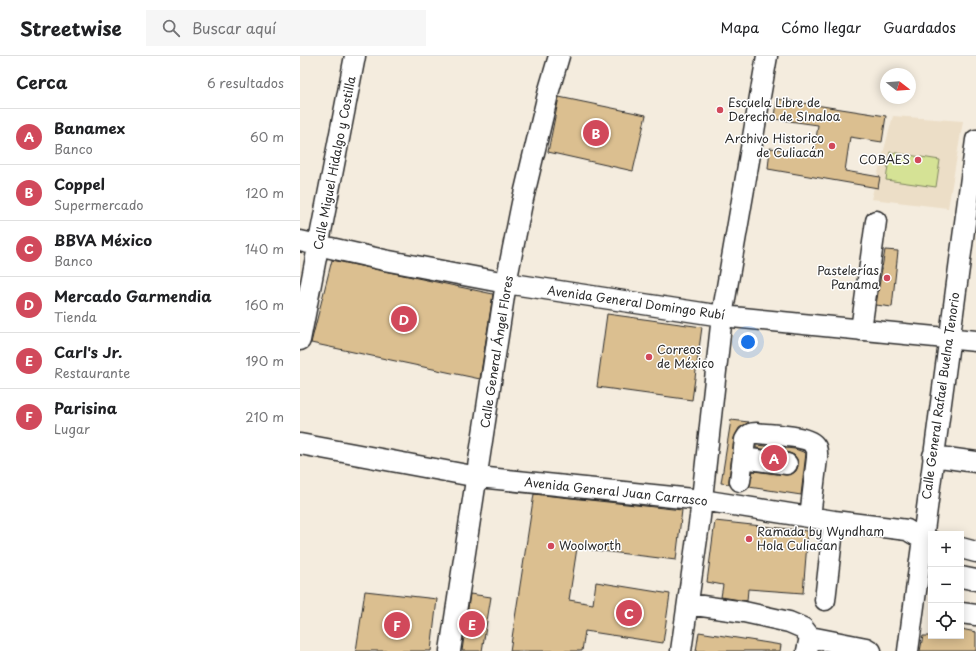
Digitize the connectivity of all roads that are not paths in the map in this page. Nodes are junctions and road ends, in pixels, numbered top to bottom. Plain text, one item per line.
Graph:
1 (355, 56) edge
2 (559, 56) edge
3 (767, 56) edge
4 (976, 140) edge
5 (876, 221) dead end
6 (300, 241) edge
7 (319, 246) junction
8 (506, 283) junction
9 (722, 316) junction
10 (861, 330) junction
11 (949, 339) junction
12 (300, 340) edge
13 (976, 341) edge
14 (300, 444) edge
15 (933, 456) junction
16 (743, 458) junction
17 (976, 462) edge
18 (787, 464) dead end
19 (478, 477) junction
20 (740, 481) dead end
21 (702, 500) junction
22 (810, 517) junction
23 (834, 521) junction
24 (926, 540) edge
25 (964, 549) edge
26 (976, 552) edge
27 (925, 570) edge
28 (964, 578) edge
29 (976, 580) edge
30 (825, 600) dead end
31 (688, 604) junction
32 (922, 606) edge
33 (964, 613) edge
34 (976, 615) edge
35 (808, 644) edge
36 (450, 651) edge
37 (681, 651) edge
38 (871, 651) edge
39 (908, 651) edge

1 - 7 street, Calle Miguel Hidalgo y Costilla
2 - 8 street, Calle General Ángel Flores
3 - 9 street
4 - 11 street, Calle General Rafael Buelna Tenorio
5 - 10 street
6 - 7 street, Avenida General Domingo Rubí
7 - 8 street, Avenida General Domingo Rubí
7 - 12 street, Calle Miguel Hidalgo y Costilla
8 - 9 street, Avenida General Domingo Rubí
8 - 19 street, Calle General Ángel Flores
9 - 10 street, Avenida General Domingo Rubí
9 - 21 street
10 - 11 street, Avenida General Domingo Rubí
11 - 13 street, Avenida General Domingo Rubí
11 - 15 street, Calle General Rafael Buelna Tenorio
14 - 19 street, Avenida General Juan Carrasco
15 - 17 street
15 - 24 street, Calle General Rafael Buelna Tenorio
16 - 18 street
16 - 20 street
16 - 22 street
19 - 21 street, Avenida General Juan Carrasco
19 - 36 street, Calle General Ángel Flores
21 - 22 street, Avenida General Juan Carrasco
21 - 31 street
22 - 23 street, Avenida General Juan Carrasco
23 - 24 street, Avenida General Juan Carrasco
23 - 30 street
24 - 27 street, Calle General Rafael Buelna Tenorio
25 - 26 street
27 - 32 street, Calle General Rafael Buelna Tenorio
28 - 29 street
31 - 35 street
31 - 37 street
32 - 39 street, Calle General Rafael Buelna Tenorio
33 - 34 street
35 - 38 street

